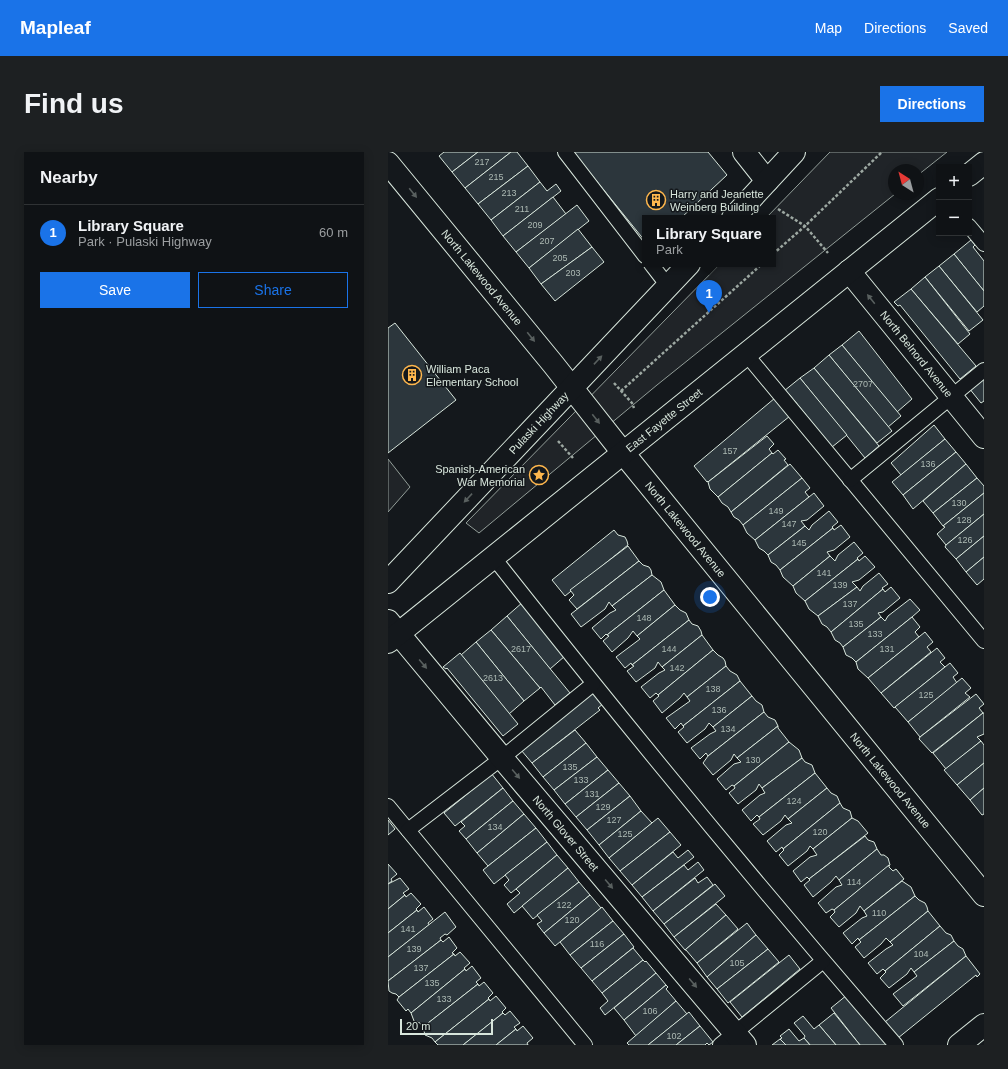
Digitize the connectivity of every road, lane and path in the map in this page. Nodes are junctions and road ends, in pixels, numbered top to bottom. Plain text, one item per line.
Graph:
1 (565, 152) edge
2 (744, 152) edge
3 (794, 152) edge
4 (882, 152) edge
5 (984, 162) edge
6 (388, 163) edge
7 (972, 172) edge
8 (767, 180) junction
9 (938, 200) edge
10 (773, 206) dead end
11 (736, 215) edge
12 (805, 226) junction
13 (972, 230) edge
14 (984, 244) edge
15 (776, 251) edge
16 (642, 252) edge
17 (653, 267) edge
18 (686, 267) edge
19 (759, 267) edge
20 (849, 271) junction
21 (668, 286) junction
22 (746, 354) junction
23 (984, 370) edge
24 (612, 381) dead end
25 (572, 388) junction
26 (621, 391) junction
27 (952, 398) junction
28 (634, 409) dead end
29 (554, 436) dead end
30 (984, 437) edge
31 (624, 454) junction
32 (573, 458) dead end
33 (850, 480) junction
34 (494, 558) junction
35 (388, 582) edge
36 (391, 632) edge
37 (984, 642) edge
38 (593, 684) junction
39 (502, 758) junction
40 (388, 806) edge
41 (408, 830) junction
42 (984, 895) edge
43 (823, 961) junction
44 (984, 1025) edge
45 (733, 1041) edge
46 (585, 1045) edge
47 (896, 1045) edge
48 (959, 1045) edge

1 - 16 lane
2 - 8 street
3 - 8 street
4 - 12 path
5 - 7 street
6 -> 25 street, North Lakewood Avenue
8 - 11 street
9 - 20 street, East Fayette Street
10 - 12 path
12 - 15 path
12 - 20 path
13 - 14 lane
17 - 21 lane
18 - 21 street, Pulaski Highway
19 - 26 path
20 - 22 street, East Fayette Street
27 -> 20 street, North Belnord Avenue
25 -> 21 street, Pulaski Highway
22 - 31 street, East Fayette Street
22 - 33 lane
23 - 27 lane
24 - 26 path
25 -> 31 street, North Lakewood Avenue
25 -> 35 street, Pulaski Highway
26 - 28 path
27 - 30 street, North Belnord Avenue
27 - 33 lane
29 - 32 path
31 - 34 street, East Fayette Street
31 - 42 street, North Lakewood Avenue
33 - 37 lane
34 - 36 street, East Fayette Street
34 - 38 lane
36 -> 39 street, North Glover Street
38 - 39 lane
38 - 43 lane
39 - 41 lane
39 -> 45 street, North Glover Street
40 - 41 lane
41 - 46 lane
43 - 45 lane
43 - 47 lane
44 - 48 street

